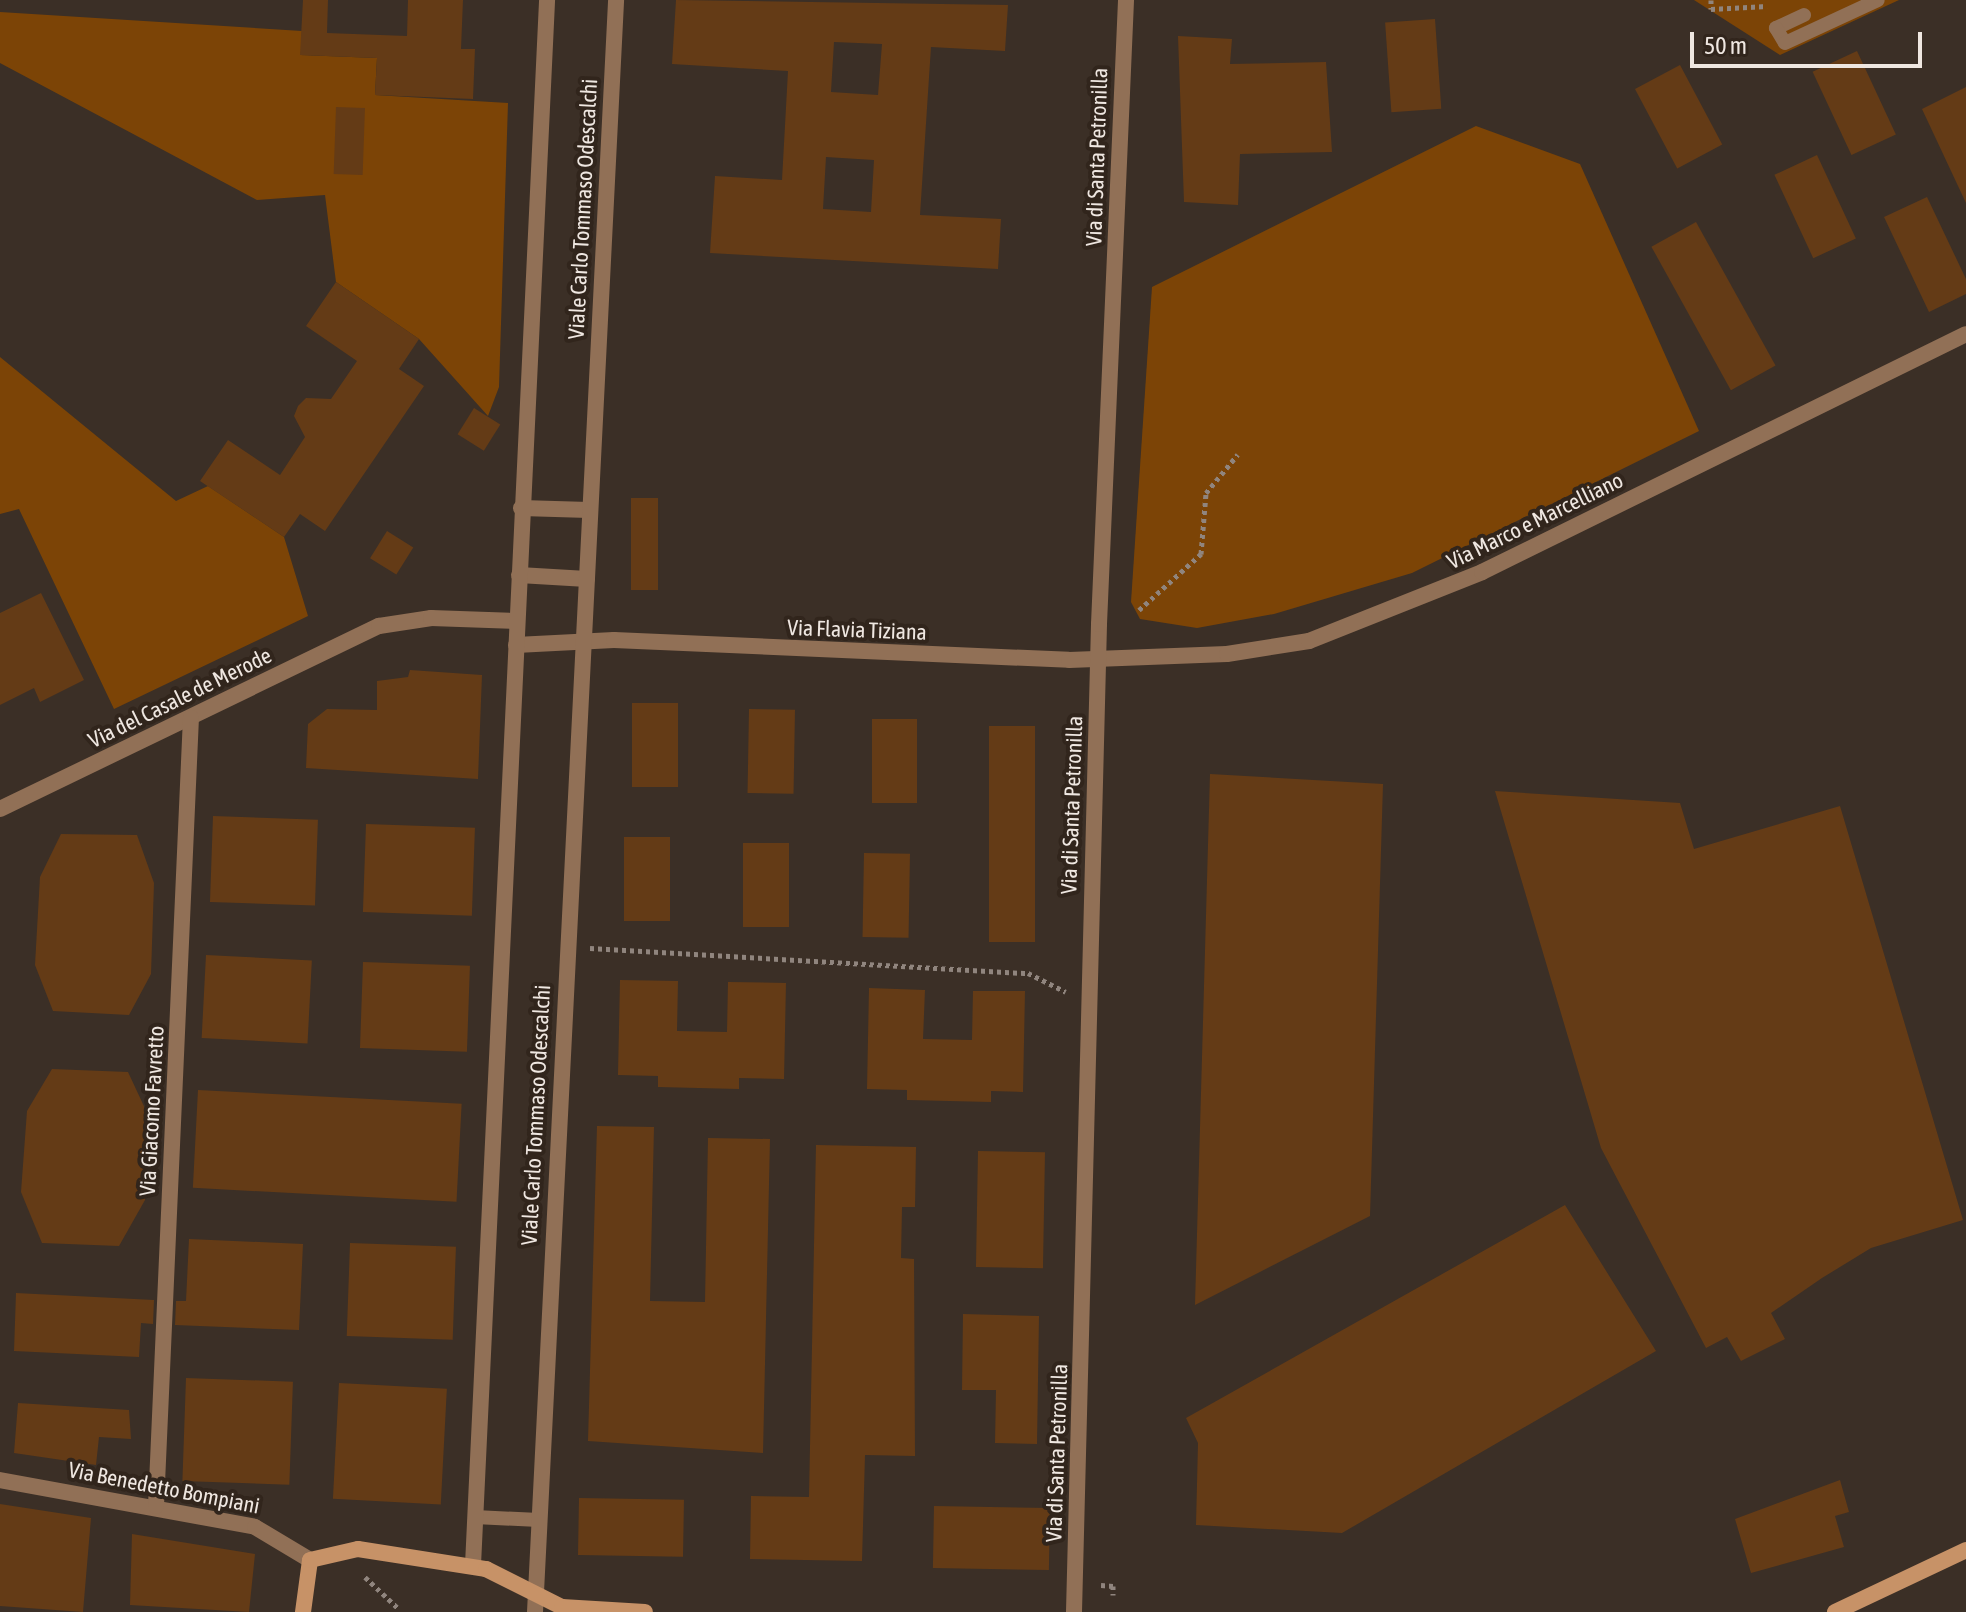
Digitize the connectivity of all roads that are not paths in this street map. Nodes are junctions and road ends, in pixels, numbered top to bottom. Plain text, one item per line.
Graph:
1 (547, 0) edge
2 (616, 0) edge
3 (1126, 0) edge
4 (1878, 0) edge
5 (1804, 15) road end
6 (1966, 334) edge
7 (521, 508) junction
8 (589, 510) junction
9 (519, 575) junction
10 (587, 579) junction
11 (516, 621) junction
12 (583, 640) junction
13 (516, 645) junction
14 (1098, 659) junction
15 (191, 718) junction
16 (0, 809) edge
17 (0, 1480) edge
18 (156, 1506) junction
19 (475, 1517) junction
20 (539, 1520) junction
21 (1966, 1550) edge
22 (310, 1560) junction
23 (473, 1565) junction
24 (535, 1593) junction
25 (303, 1612) edge
26 (535, 1612) edge
27 (645, 1612) edge
28 (1074, 1612) edge
29 (1835, 1612) edge

1 - 7 street, Viale Carlo Tommaso Odescalchi
2 - 8 street, Viale Carlo Tommaso Odescalchi
3 - 14 street, Via di Santa Petronilla
4 - 5 lane
6 - 14 street, Via Marco e Marcelliano
7 - 8 street
7 - 9 street, Viale Carlo Tommaso Odescalchi
8 - 10 street, Viale Carlo Tommaso Odescalchi
9 - 10 street
9 - 11 street, Viale Carlo Tommaso Odescalchi
10 - 12 street, Viale Carlo Tommaso Odescalchi
11 - 13 street, Viale Carlo Tommaso Odescalchi
11 - 15 street, Via del Casale de Merode
12 - 13 street, Via Flavia Tiziana
12 - 14 street, Via Flavia Tiziana
12 - 20 street, Viale Carlo Tommaso Odescalchi
13 - 19 street, Viale Carlo Tommaso Odescalchi
14 - 28 street, Via di Santa Petronilla
15 - 16 street, Via del Casale de Merode
15 - 18 street, Via Giacomo Favretto
17 - 18 street, Via Benedetto Bompiani
18 - 22 street, Via Benedetto Bompiani
19 - 20 lane
19 - 23 street, Viale Carlo Tommaso Odescalchi
20 - 24 street, Viale Carlo Tommaso Odescalchi
21 - 29 main road
22 - 23 main road
22 - 25 main road
23 - 24 main road
24 - 26 street, Viale Carlo Tommaso Odescalchi
24 - 27 main road

